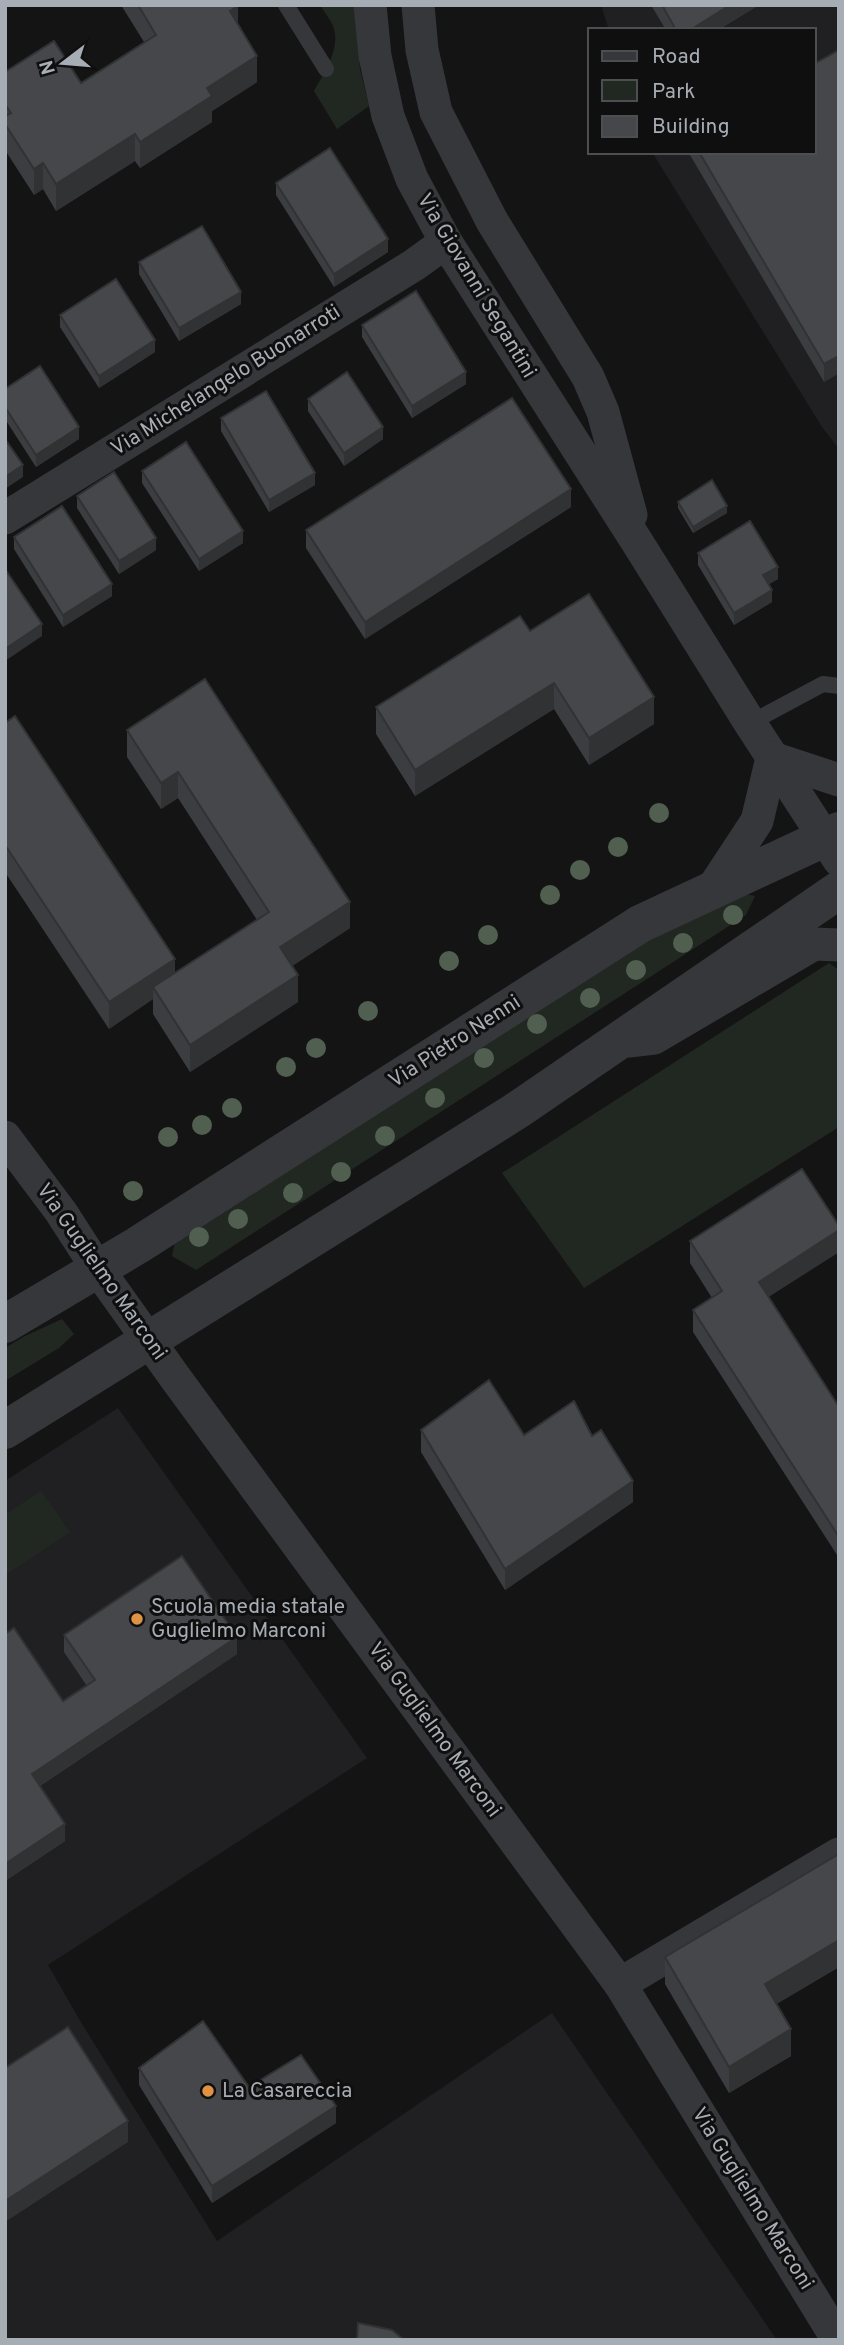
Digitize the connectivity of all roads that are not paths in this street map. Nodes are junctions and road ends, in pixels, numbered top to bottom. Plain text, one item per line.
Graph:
1 (286, 5) edge
2 (370, 5) edge
3 (418, 5) edge
4 (326, 69) dead end
5 (446, 242) junction
6 (5, 518) edge
7 (639, 545) junction
8 (839, 686) edge
9 (750, 723) junction
10 (772, 758) junction
11 (839, 780) edge
12 (834, 843) edge
13 (839, 890) edge
14 (711, 891) junction
15 (839, 944) edge
16 (616, 1042) junction
17 (5, 1137) edge
18 (97, 1268) junction
19 (5, 1324) edge
20 (148, 1340) junction
21 (5, 1430) edge
22 (839, 1854) edge
23 (620, 1984) junction
24 (838, 2340) edge

1 - 4 lane
2 - 5 street, Via Giovanni Segantini
3 - 7 street, Via Giovanni Segantini
5 - 6 street, Via Michelangelo Buonarroti
5 - 7 street, Via Giovanni Segantini
7 - 9 street, Via Giovanni Segantini
8 - 9 lane
9 - 10 street, Via Giovanni Segantini
10 - 11 street
10 - 12 street, Via Giovanni Segantini
10 - 14 street
12 - 14 street, Via Pietro Nenni
13 - 16 street
14 - 18 street, Via Pietro Nenni
15 - 16 street
16 - 20 street
17 - 18 street, Via Guglielmo Marconi
18 - 19 street, Via Pietro Nenni
18 - 20 street, Via Guglielmo Marconi
20 - 21 street
20 - 23 street, Via Guglielmo Marconi
22 - 23 street
23 - 24 street, Via Guglielmo Marconi

